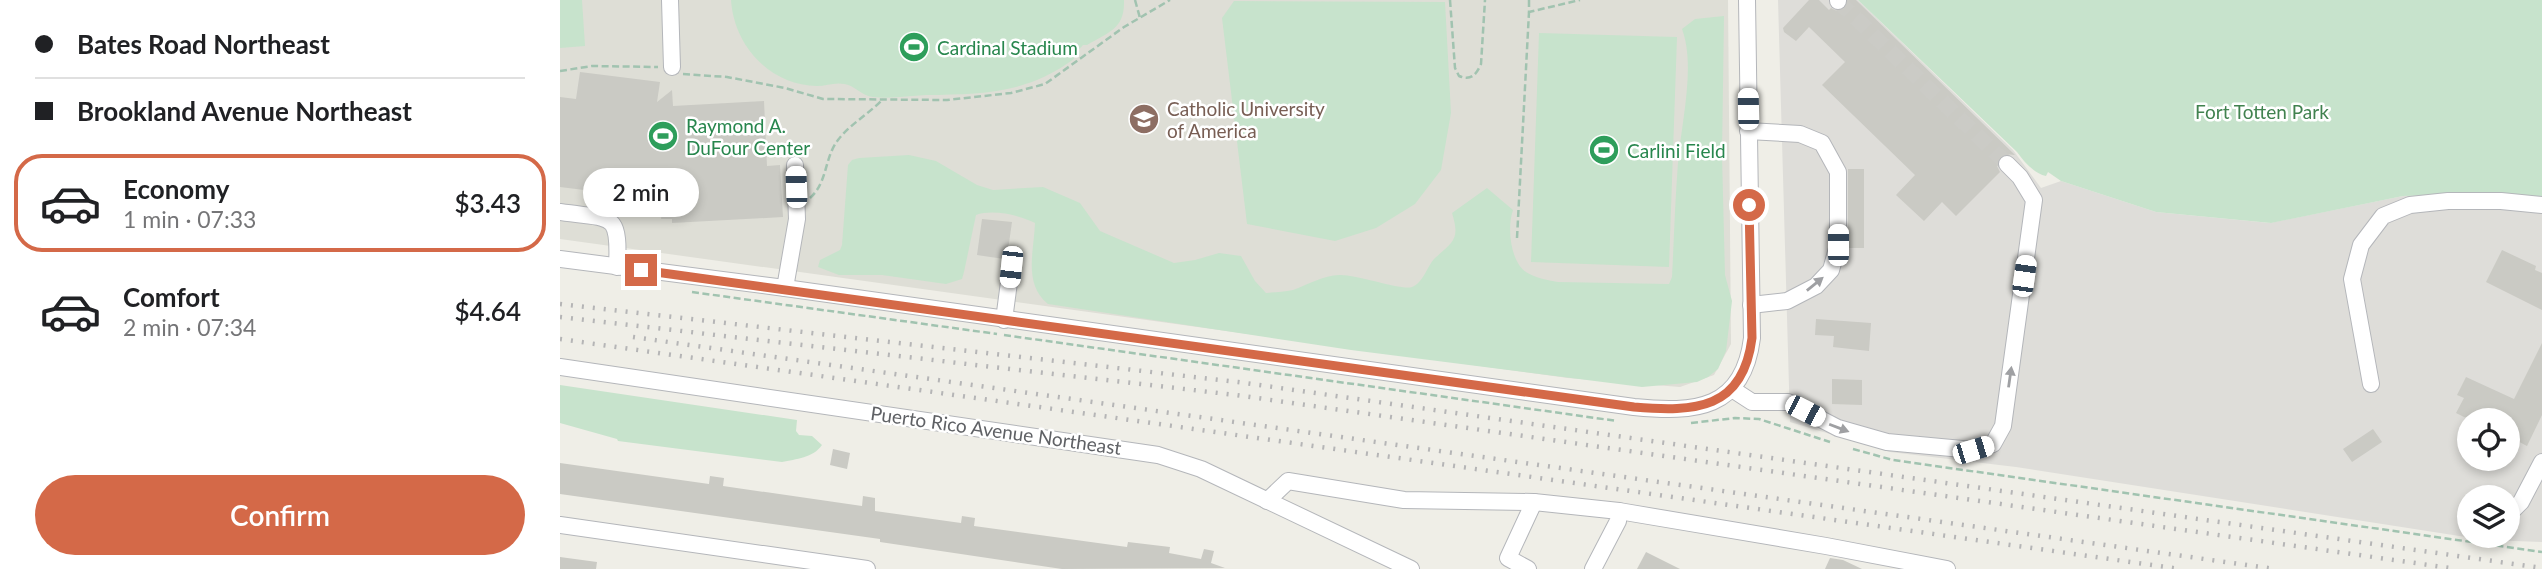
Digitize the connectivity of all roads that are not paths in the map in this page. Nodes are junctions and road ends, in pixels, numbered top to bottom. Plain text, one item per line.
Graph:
1 (670, 0) edge
2 (1747, 0) edge
3 (673, 67) road end
4 (1748, 131) junction
5 (2007, 164) tunnel mouth
6 (795, 166) dead end
7 (2542, 205) edge
8 (560, 212) edge
9 (560, 259) edge
10 (617, 267) junction
11 (1011, 267) dead end
12 (785, 288) junction
13 (1751, 305) junction
14 (1004, 320) junction
15 (560, 367) edge
16 (2371, 384) dead end
17 (1732, 389) junction
18 (2542, 463) edge
19 (1268, 501) junction
20 (1534, 502) junction
21 (2520, 503) edge
22 (1619, 512) junction
23 (560, 525) edge
24 (867, 569) edge
25 (1410, 569) edge
26 (1528, 569) edge
27 (1593, 569) edge
28 (1947, 569) edge

1 - 3 street
2 - 4 street
4 - 13 street
13 -> 4 street
17 -> 5 street
6 - 12 street
7 - 16 street
8 - 10 street
9 - 10 street
10 - 12 street
11 - 14 street
12 - 14 street
13 - 17 street
14 - 17 street
15 - 19 street, Puerto Rico Avenue Northeast
18 - 21 street
19 - 20 street
19 - 25 street, Puerto Rico Avenue Northeast
20 - 22 street
20 - 26 street
22 - 27 street
22 - 28 street
23 - 24 street

